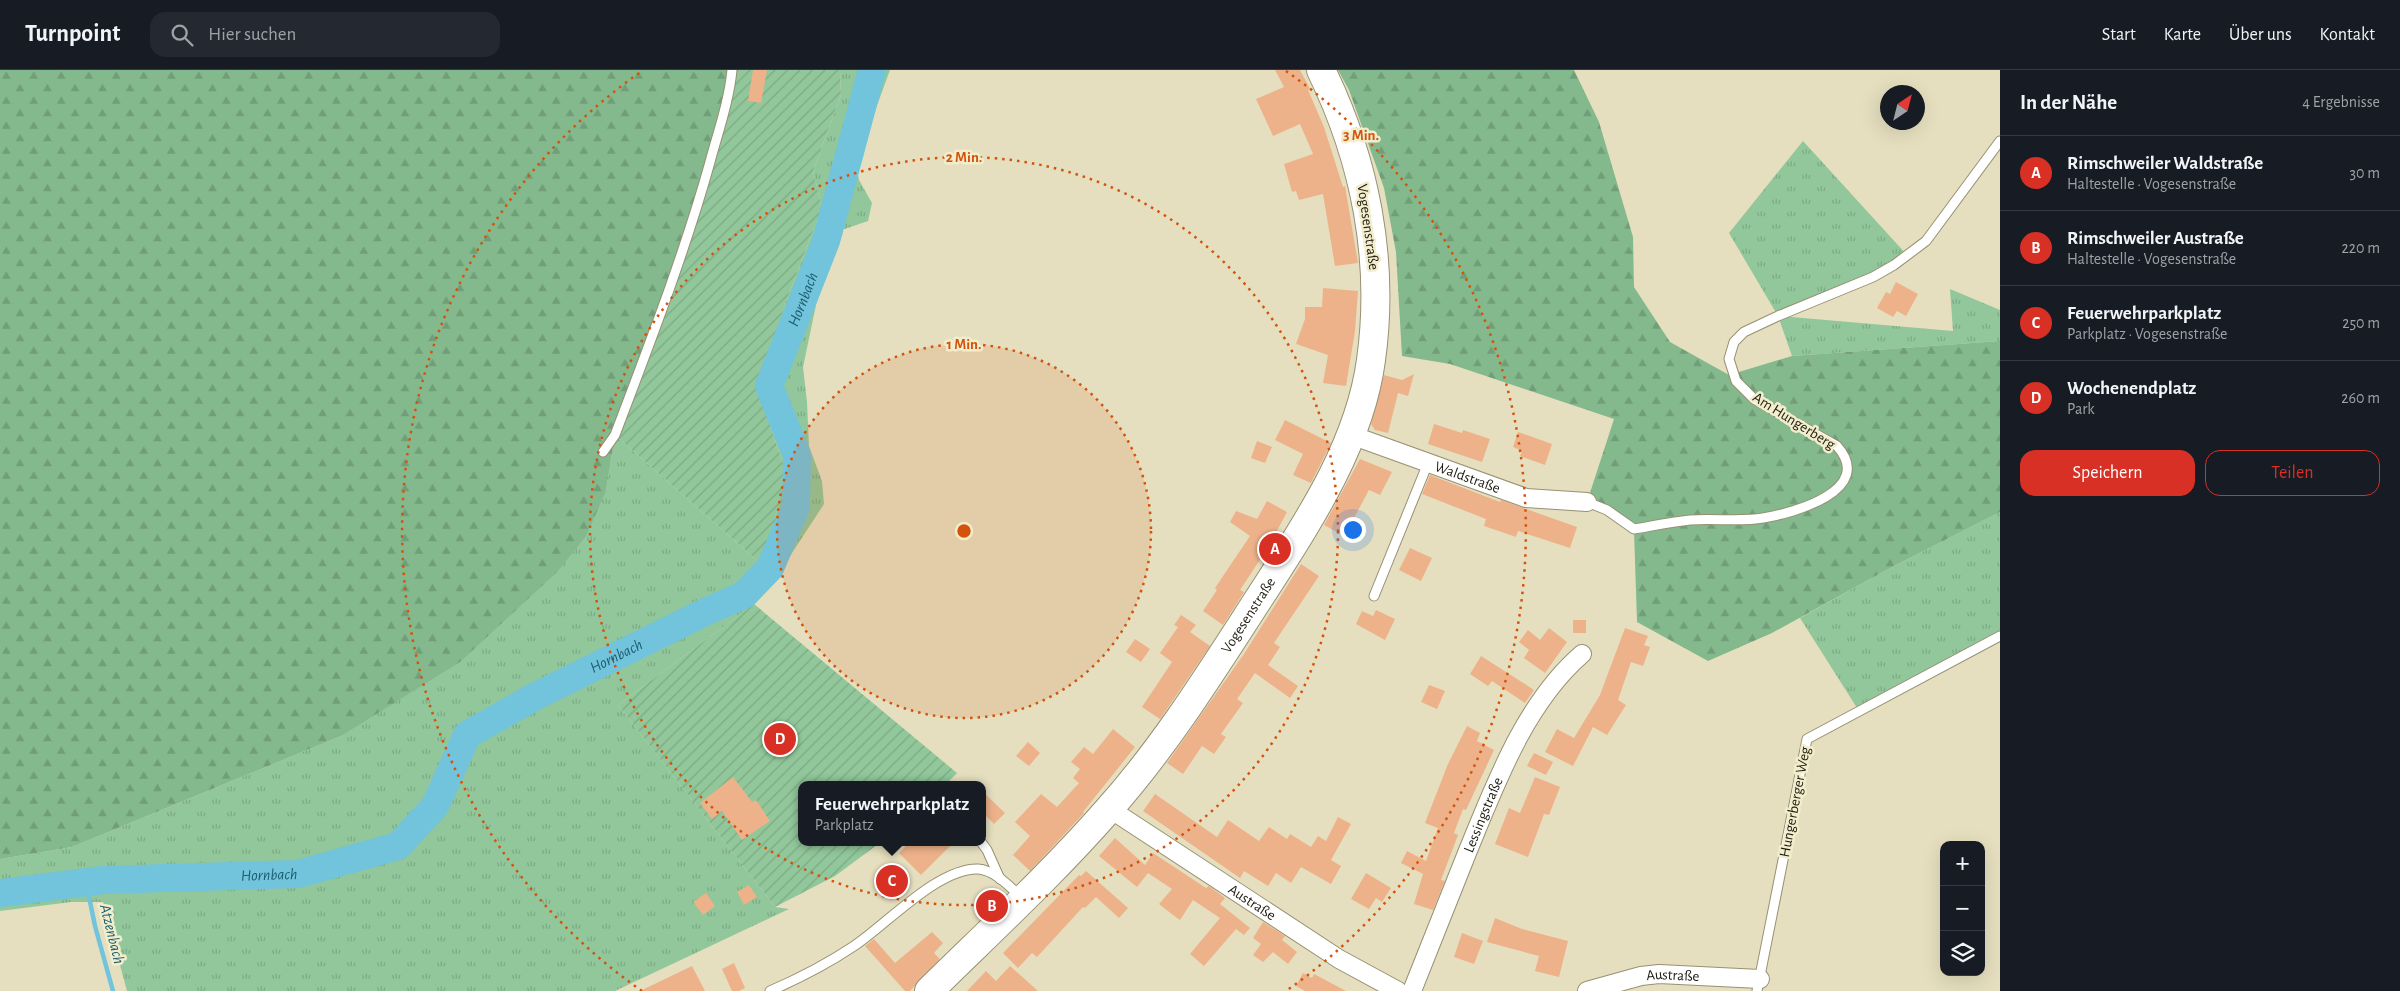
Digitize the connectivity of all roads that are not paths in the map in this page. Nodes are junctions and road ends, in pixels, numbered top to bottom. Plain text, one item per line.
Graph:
1 (732, 70) edge
2 (1321, 70) edge
3 (2000, 141) edge
4 (1351, 435) junction
5 (602, 452) dead end
6 (1428, 463) junction
7 (1586, 502) joint
8 (1374, 596) dead end
9 (2000, 636) edge
10 (1582, 654) dead end
11 (1110, 809) junction
12 (984, 846) edge
13 (1000, 879) junction
14 (1022, 898) junction
15 (1368, 984) edge
16 (1759, 985) edge
17 (770, 991) edge
18 (929, 991) edge
19 (1398, 991) edge
20 (1412, 991) edge
21 (1587, 991) edge

1 - 5 lane
2 - 4 main road, Vogesenstraße
3 - 7 lane, Am Hungerberg
4 - 6 street, Waldstraße
4 - 11 main road, Vogesenstraße
6 - 7 street, Waldstraße
6 - 8 lane
9 - 16 lane, Hungerberger Weg
10 - 20 street, Lessingstraße
11 - 14 main road, Vogesenstraße
11 - 15 street, Austraße
12 - 13 lane
13 - 14 lane
13 - 17 lane
14 - 18 main road, Vogesenstraße
15 - 19 street, Austraße
16 - 21 street, Austraße

